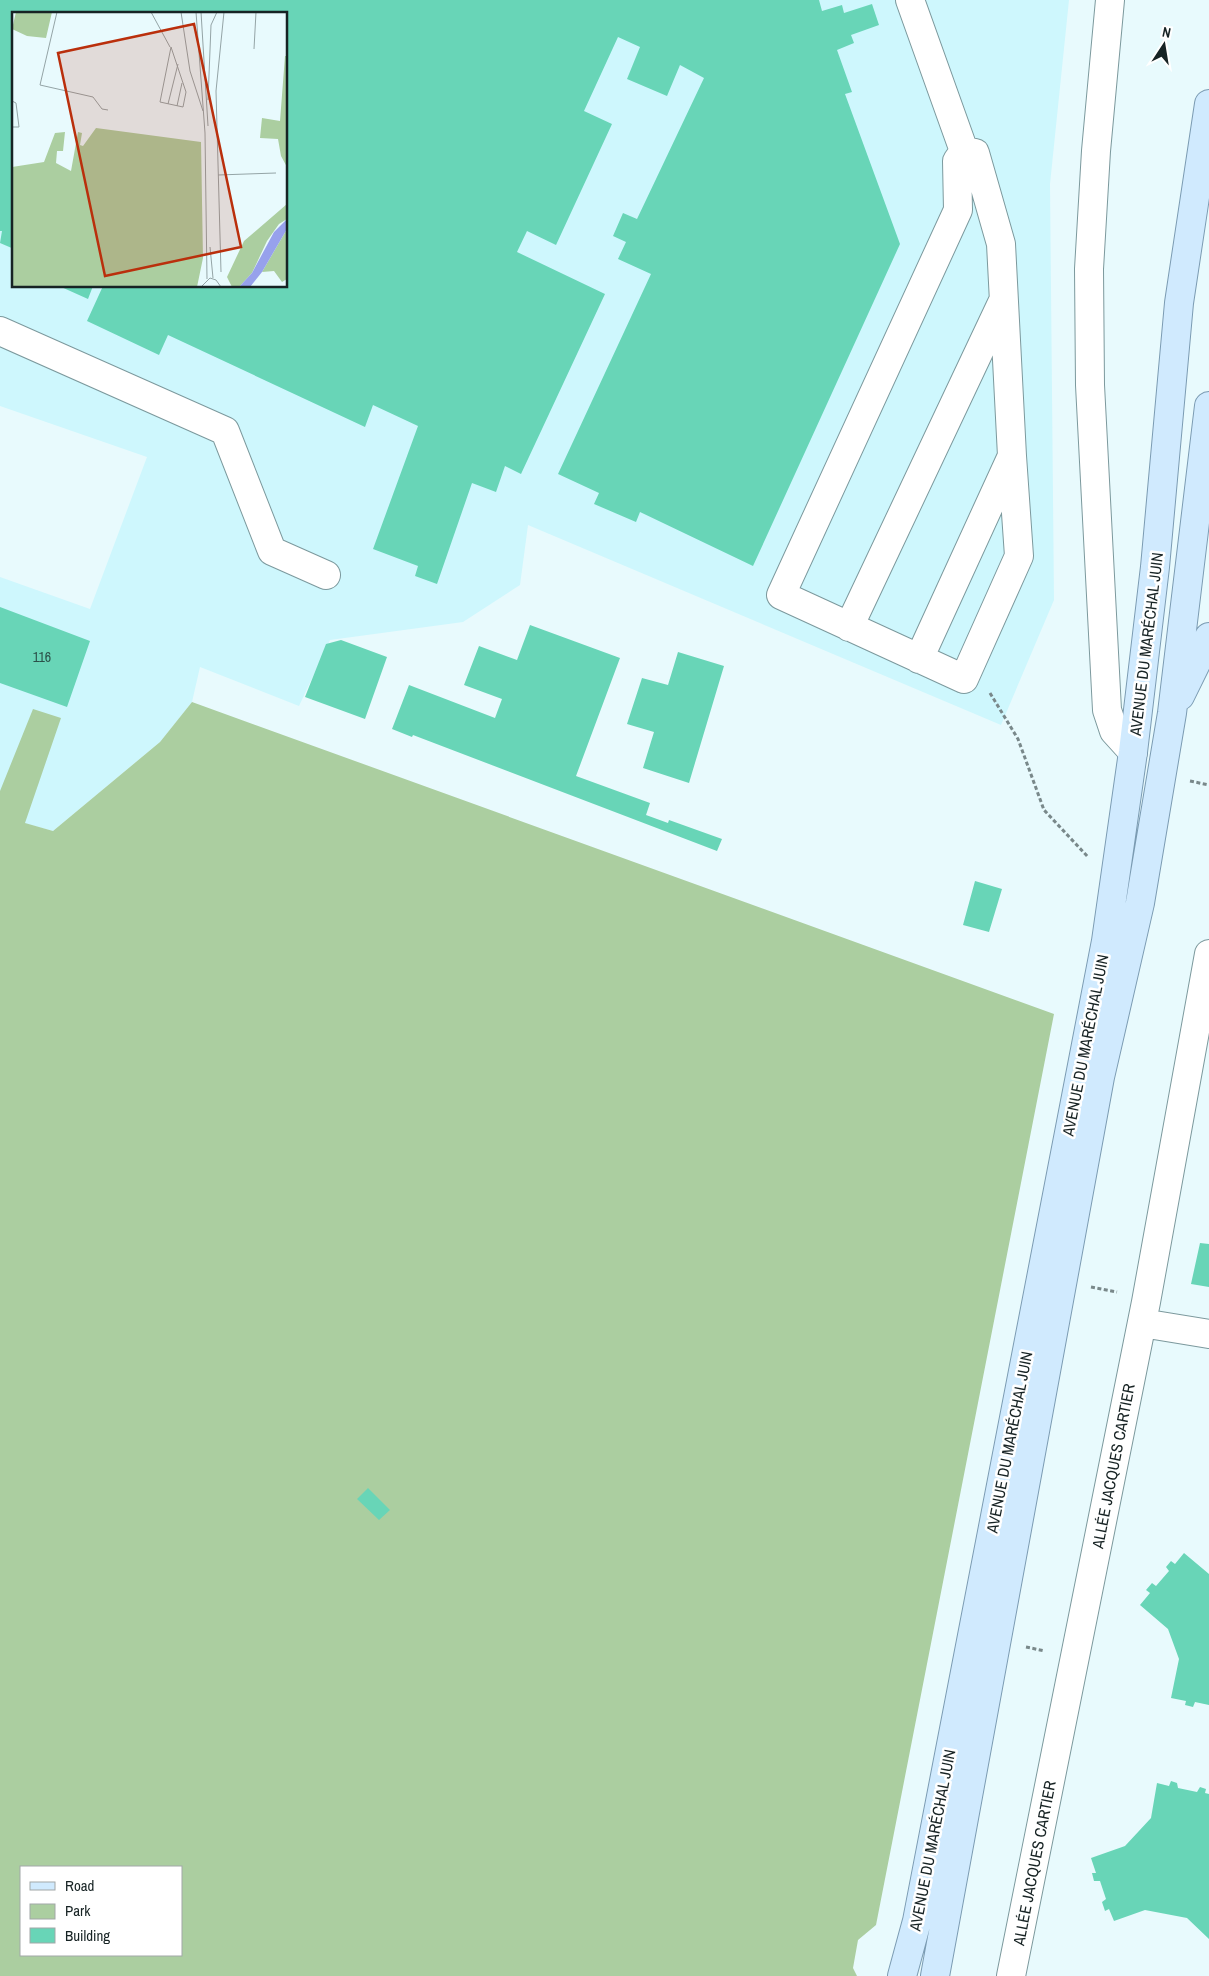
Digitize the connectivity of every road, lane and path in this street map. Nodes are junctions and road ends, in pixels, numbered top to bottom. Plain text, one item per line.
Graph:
1 (910, 0) edge
2 (1110, 0) edge
3 (1209, 104) edge
4 (964, 151) junction
5 (1004, 299) junction
6 (0, 331) edge
7 (1209, 406) edge
8 (1012, 456) junction
9 (326, 575) dead end
10 (849, 627) junction
11 (1209, 638) edge
12 (919, 659) junction
13 (971, 663) junction
14 (1172, 713) junction
15 (1133, 752) junction
16 (1187, 780) dead end
17 (1209, 785) edge
18 (1090, 859) dead end
19 (1209, 954) edge
20 (1142, 1323) junction
21 (1209, 1334) edge
22 (902, 1976) edge
23 (935, 1976) edge
24 (1011, 1976) edge

1 - 4 street
2 - 15 street
3 - 15 main road, AVENUE DU MARÉCHAL JUIN
4 - 5 street
4 - 10 street
5 - 8 street
5 - 10 street
6 - 9 street
7 - 14 main road, AVENUE DU MARÉCHAL JUIN
8 - 12 street
8 - 13 street
10 - 12 street
11 - 14 main road
12 - 13 street
13 - 18 path
14 - 23 main road, AVENUE DU MARÉCHAL JUIN
15 - 22 main road, AVENUE DU MARÉCHAL JUIN
16 - 17 path
19 - 20 street, ALLÉE JACQUES CARTIER
20 - 21 street
20 - 24 street, ALLÉE JACQUES CARTIER

